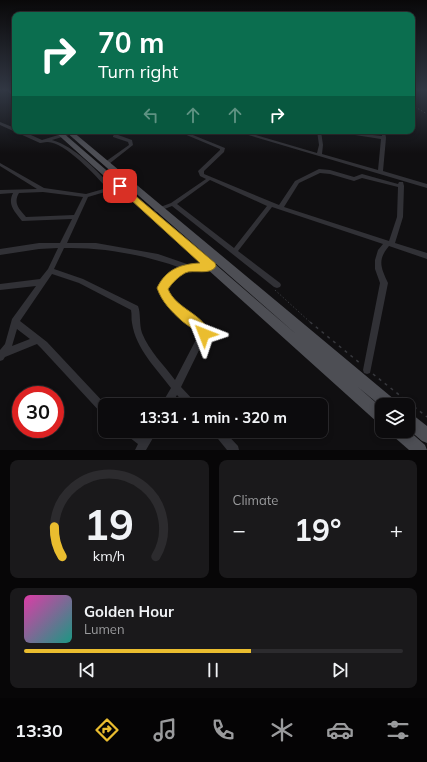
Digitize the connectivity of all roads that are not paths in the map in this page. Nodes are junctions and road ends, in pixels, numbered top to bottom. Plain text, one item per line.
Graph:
1 (0, 123) edge
2 (12, 129) edge
3 (25, 134) edge
4 (63, 134) edge
5 (66, 134) edge
6 (66, 134) edge
7 (117, 134) edge
8 (187, 134) edge
9 (247, 134) edge
10 (319, 134) edge
11 (355, 134) dead end
12 (383, 134) edge
13 (384, 138) junction
14 (48, 141) junction
15 (319, 155) junction
16 (107, 163) junction
17 (0, 164) edge
18 (380, 172) junction
19 (210, 178) junction
20 (401, 178) junction
21 (401, 186) junction
22 (427, 186) edge
23 (116, 187) junction
24 (43, 190) junction
25 (18, 191) junction
26 (0, 192) edge
27 (86, 196) junction
28 (173, 204) junction
29 (270, 205) junction
30 (280, 208) junction
31 (161, 209) junction
32 (150, 213) junction
33 (76, 217) junction
34 (390, 244) junction
35 (63, 245) junction
36 (0, 252) edge
37 (234, 252) junction
38 (427, 256) edge
39 (211, 266) junction
40 (187, 267) junction
41 (50, 271) junction
42 (43, 282) junction
43 (277, 285) road end
44 (0, 287) edge
45 (15, 322) junction
46 (38, 340) junction
47 (2, 355) edge
48 (367, 370) road end
49 (176, 388) junction
50 (170, 398) edge
51 (185, 398) edge
52 (382, 398) edge
53 (98, 403) edge
54 (375, 411) edge
55 (415, 426) edge
56 (427, 436) edge
57 (134, 438) edge
58 (148, 438) edge
59 (222, 438) edge
60 (406, 438) edge
61 (142, 447) edge
62 (234, 450) edge
63 (420, 450) edge

1 - 2 street
3 - 14 street
4 - 14 street
5 - 16 main road
6 - 23 main road
7 - 16 street
8 - 19 street
9 - 15 street
10 - 15 street
11 - 13 street
12 - 13 street
13 - 18 street
14 - 23 street
15 - 18 street
16 - 31 main road
17 - 24 street
18 - 20 street
19 - 28 street
19 - 29 street
20 - 21 street
20 - 22 street
21 - 30 street
21 - 34 street
23 - 27 street
23 - 32 main road
24 - 25 street
24 - 27 street
25 - 26 street
25 - 33 street
27 - 33 street
28 - 31 street
28 - 37 street
29 - 30 street
29 - 37 street
30 - 34 street
31 - 32 street
31 - 52 main road
32 - 39 main road
33 - 35 street
34 - 38 street
34 - 48 street
35 - 36 street
35 - 40 street
35 - 41 street
37 - 43 street
39 - 40 street
39 - 54 main road
40 - 49 street
41 - 42 street
41 - 49 street
42 - 44 street
42 - 45 street
45 - 46 street
45 - 47 street
46 - 47 street
46 - 53 street
49 - 50 street
49 - 51 street
55 - 56 main road
57 - 61 street
58 - 61 street
59 - 62 street
60 - 63 main road

